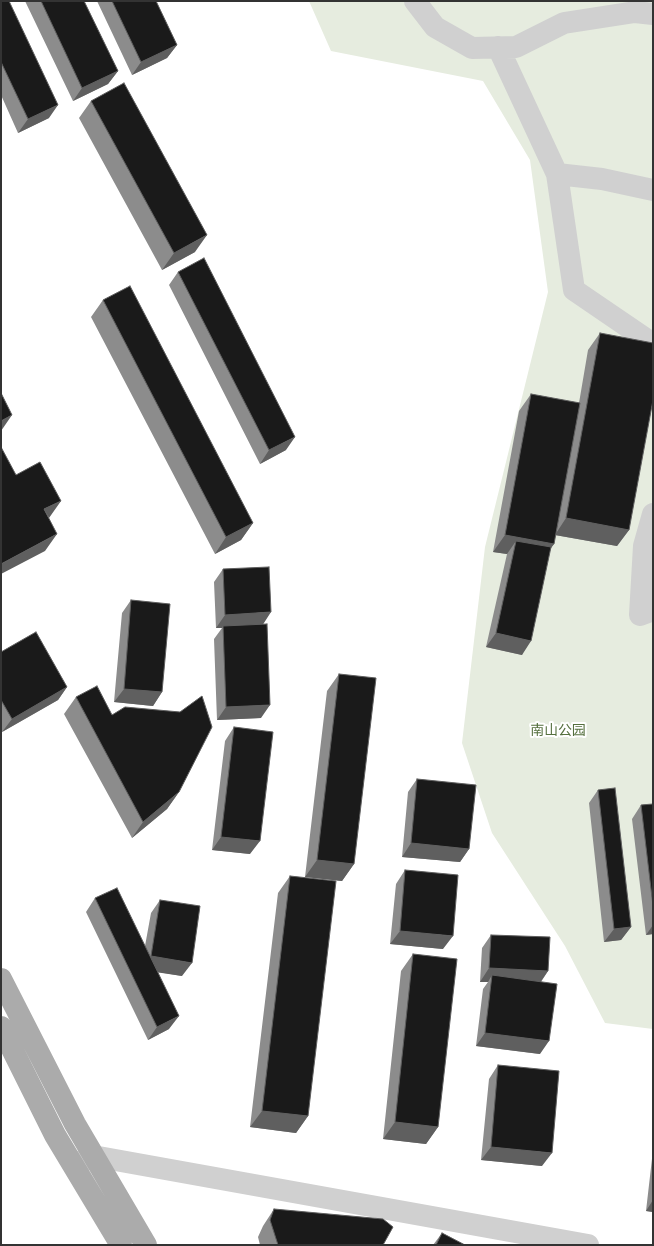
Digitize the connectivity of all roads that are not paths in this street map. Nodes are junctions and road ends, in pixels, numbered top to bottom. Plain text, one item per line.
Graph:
1 (415, 1) edge
2 (653, 14) edge
3 (498, 47) junction
4 (557, 174) junction
5 (653, 190) edge
6 (653, 344) edge
7 (653, 514) edge
8 (653, 610) edge
9 (1, 979) edge
10 (1, 1027) edge
11 (93, 1156) junction
12 (73, 1165) junction
13 (120, 1245) edge
14 (146, 1245) edge
15 (588, 1245) edge

1 - 3 street
2 - 3 street
3 - 4 street
4 - 5 street
4 - 6 street
7 - 8 street
9 - 11 main road
10 - 12 main road
11 - 12 street
11 - 14 main road
11 - 15 street
12 - 13 main road

